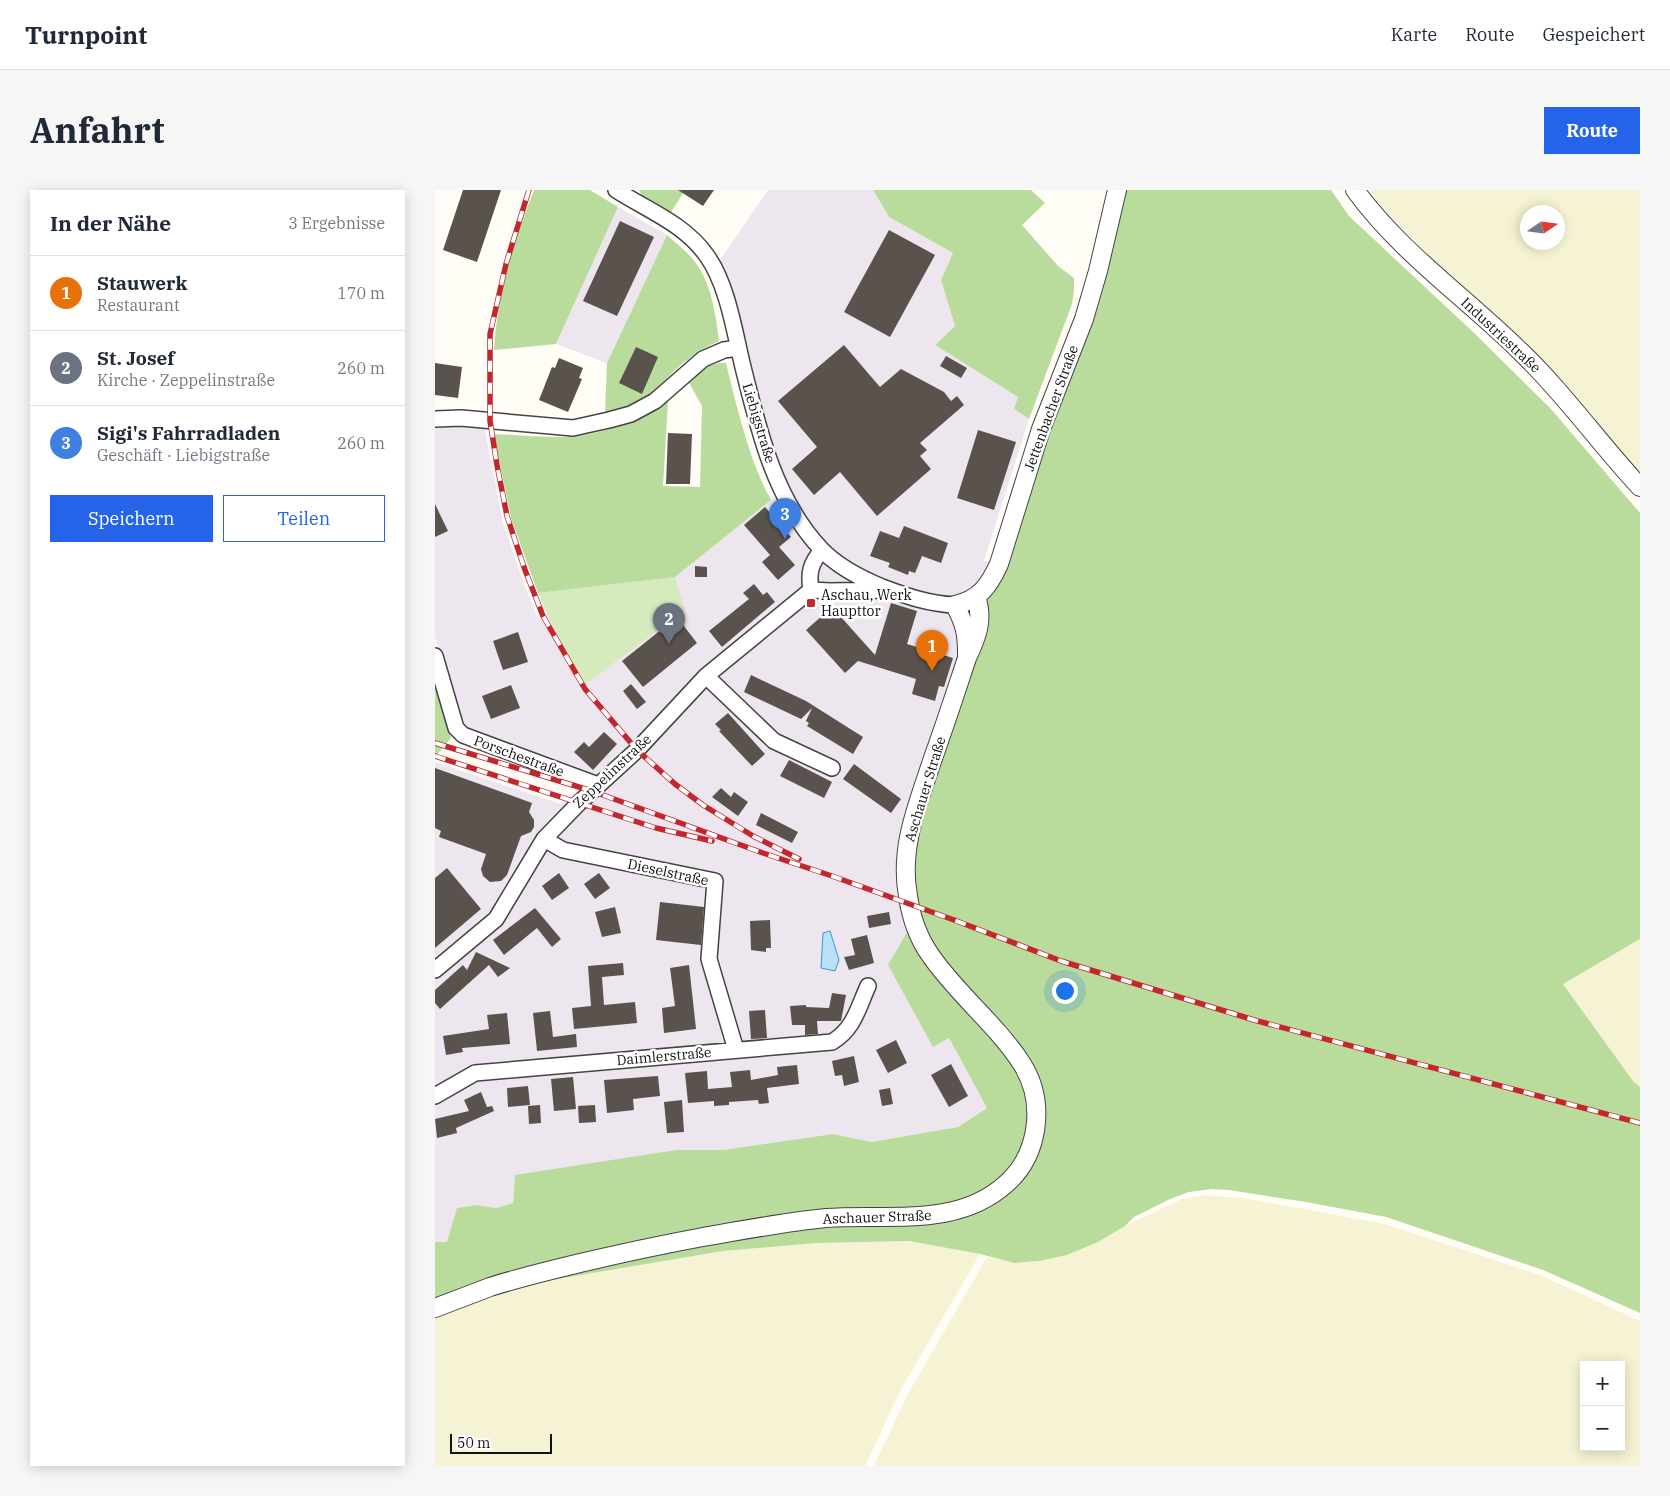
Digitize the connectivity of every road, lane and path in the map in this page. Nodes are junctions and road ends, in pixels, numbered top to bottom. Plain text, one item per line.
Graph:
1 (1117, 190) edge
2 (1355, 190) edge
3 (624, 192) edge
4 (738, 348) junction
5 (435, 419) edge
6 (1640, 487) edge
7 (822, 550) junction
8 (811, 590) junction
9 (889, 590) junction
10 (976, 597) junction
11 (955, 605) junction
12 (435, 656) edge
13 (967, 658) junction
14 (707, 676) junction
15 (832, 768) dead end
16 (598, 786) junction
17 (544, 839) junction
18 (435, 970) edge
19 (868, 986) dead end
20 (736, 1050) junction
21 (435, 1096) edge
22 (435, 1308) edge

1 - 10 street, Jettenbacher Straße
2 - 6 street, Industriestraße
3 - 4 street, Liebigstraße
4 - 5 street
4 - 7 street, Liebigstraße
7 - 8 street
7 - 9 street, Liebigstraße
8 - 9 street
8 - 14 street, Zeppelinstraße
9 - 11 street, Liebigstraße
10 - 11 street, Jettenbacher Straße
10 - 13 street, Aschauer Straße
11 - 13 street, Aschauer Straße
12 - 16 street, Porschestraße
13 - 22 street, Aschauer Straße
14 - 15 street
14 - 16 street, Zeppelinstraße
16 - 17 street, Zeppelinstraße
17 - 18 street, Zeppelinstraße
17 - 20 street, Dieselstraße
19 - 20 street, Daimlerstraße
20 - 21 street, Daimlerstraße

